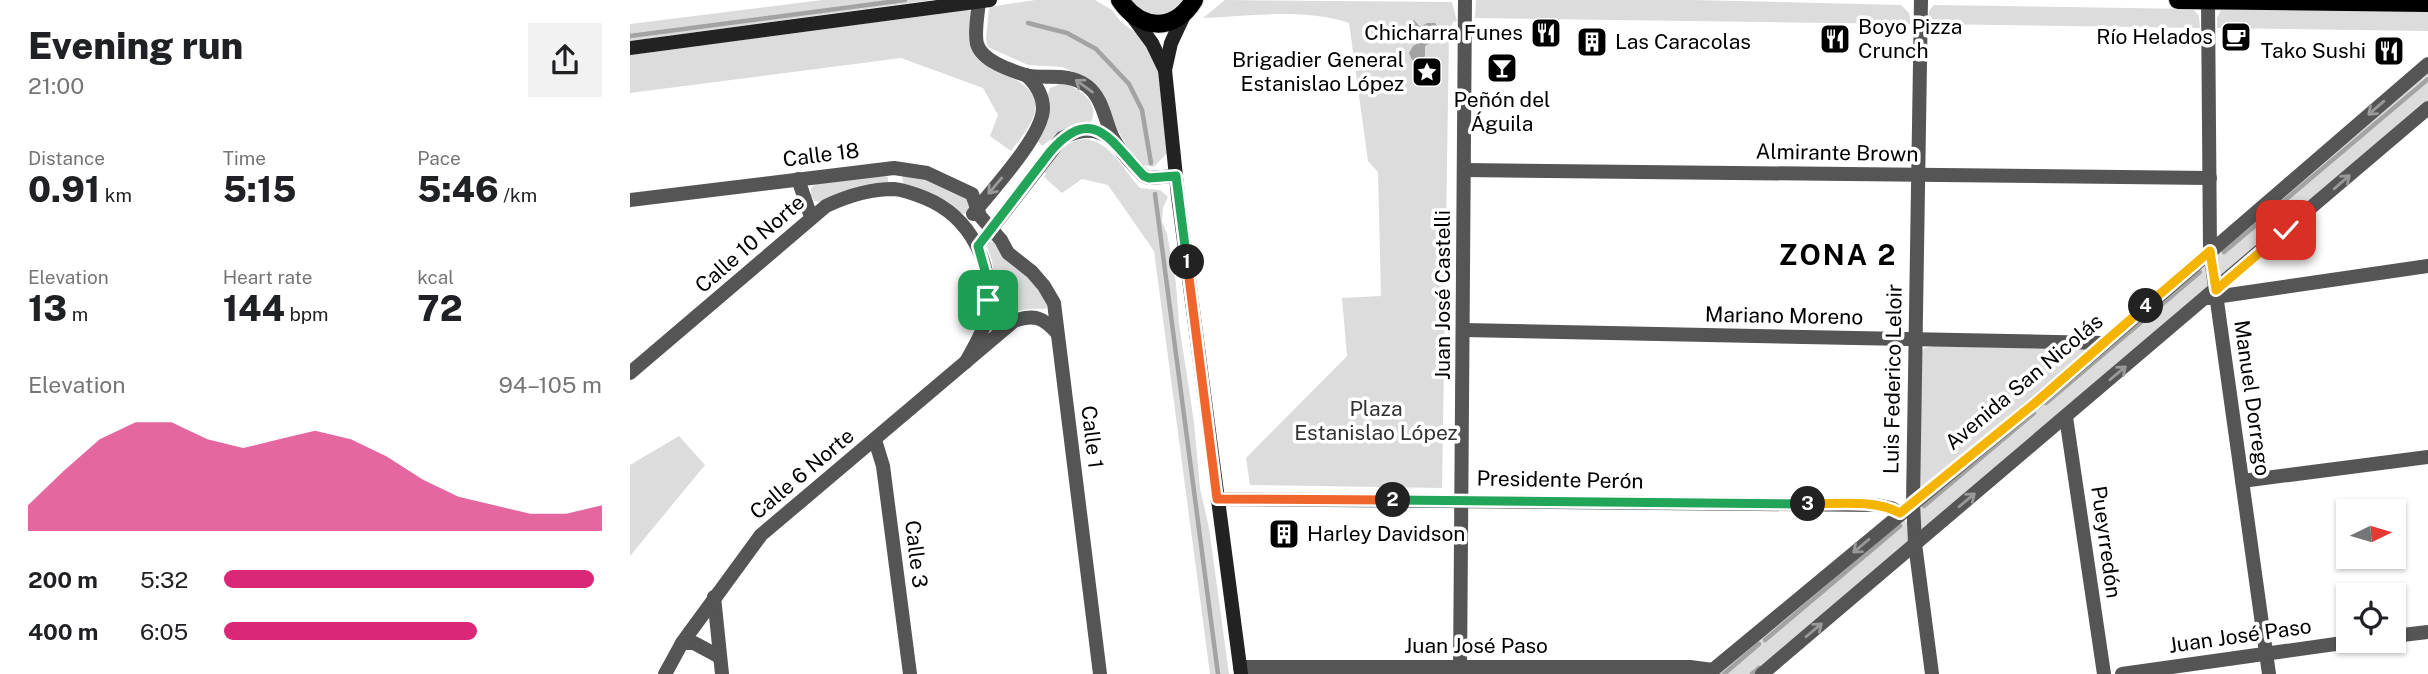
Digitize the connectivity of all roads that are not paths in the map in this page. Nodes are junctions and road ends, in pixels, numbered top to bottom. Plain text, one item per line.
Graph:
1 (1110, 0) edge
2 (1206, 0) edge
3 (1465, 0) edge
4 (1921, 0) edge
5 (2178, 0) edge
6 (984, 1) edge
7 (2208, 1) edge
8 (2296, 1) edge
9 (2428, 4) edge
10 (1189, 8) edge
11 (1127, 10) edge
12 (630, 47) edge
13 (2428, 64) edge
14 (1165, 69) junction
15 (1026, 75) junction
16 (1059, 75) junction
17 (1041, 97) junction
18 (1101, 106) junction
19 (2428, 108) edge
20 (1086, 130) junction
21 (1030, 139) junction
22 (1114, 140) junction
23 (1046, 156) junction
24 (894, 169) junction
25 (1464, 170) junction
26 (1917, 175) junction
27 (1176, 176) junction
28 (2210, 178) junction
29 (798, 179) junction
30 (895, 189) junction
31 (630, 200) edge
32 (977, 208) junction
33 (811, 217) junction
34 (964, 224) junction
35 (992, 229) junction
36 (978, 246) junction
37 (2210, 251) junction
38 (2428, 266) edge
39 (2213, 295) junction
40 (1464, 330) junction
41 (1058, 333) junction
42 (1914, 340) junction
43 (2103, 343) junction
44 (966, 362) junction
45 (630, 373) edge
46 (2066, 417) junction
47 (875, 440) junction
48 (2428, 457) edge
49 (2242, 481) junction
50 (1217, 499) junction
51 (1463, 500) junction
52 (1913, 502) junction
53 (1900, 513) junction
54 (1915, 544) junction
55 (714, 597) junction
56 (2428, 632) edge
57 (2406, 635) edge
58 (682, 643) junction
59 (2336, 644) edge
60 (2266, 654) junction
61 (720, 657) junction
62 (1240, 670) edge
63 (1460, 671) edge
64 (1710, 672) edge
65 (665, 674) edge
66 (722, 674) edge
67 (910, 674) edge
68 (1100, 674) edge
69 (1762, 674) edge
70 (1932, 674) edge
71 (2104, 674) edge
72 (2122, 674) edge
73 (2269, 674) edge

1 - 11 main road
2 - 10 main road
3 - 25 street, Juan José Castelli
4 - 26 street, Luis Federico Leloir
5 - 7 main road
6 - 12 main road
6 - 15 street
7 - 8 main road
7 - 28 street, Manuel Dorrego
8 - 9 main road
10 - 11 main road
10 - 14 main road
11 - 14 main road
13 -> 37 street, Avenida San Nicolás
14 - 27 main road
15 - 16 street
15 - 17 street
16 - 17 street
18 -> 16 street
17 - 21 street
18 - 20 street
18 - 22 street
39 -> 19 street
20 - 22 street
20 - 23 street
21 - 23 street
21 -> 32 street
22 - 27 street
23 - 35 street
24 - 29 street, Calle 18
24 - 30 street
24 - 32 street, Calle 18
25 - 26 street, Almirante Brown
25 - 40 street, Juan José Castelli
26 - 28 street, Almirante Brown
26 - 42 street, Luis Federico Leloir
27 - 50 main road
28 - 37 street, Manuel Dorrego
29 - 31 street, Calle 18
29 - 33 street
30 - 33 street, Calle 10 Norte
30 - 34 street, Calle 10 Norte
32 - 34 street
32 - 35 street, Calle 18
33 - 45 street, Calle 10 Norte
34 - 36 street, Calle 10 Norte
35 - 36 street
35 - 41 street, Calle 1
36 - 44 street, Calle 6 Norte
37 - 39 street, Manuel Dorrego
37 - 43 street, Avenida San Nicolás
38 - 39 street
46 -> 39 street
39 - 49 street, Manuel Dorrego
40 - 42 street, Mariano Moreno
40 - 51 street, Juan José Castelli
41 - 44 street, Calle 6 Norte
41 - 68 street, Calle 1
42 - 43 street, Mariano Moreno
42 - 52 street, Luis Federico Leloir
43 - 52 street, Avenida San Nicolás
44 - 47 street, Calle 6 Norte
54 -> 46 street
46 - 71 street, Pueyrredón
47 - 55 street, Calle 6 Norte
47 - 67 street, Calle 3
48 - 49 street
49 - 60 street, Manuel Dorrego
50 - 51 street, Presidente Perón
50 - 62 main road
51 - 53 street, Presidente Perón
51 - 63 street, Juan José Castelli
52 - 53 street, Avenida San Nicolás
52 - 54 street, Luis Federico Leloir
53 -> 64 street, Avenida San Nicolás
69 -> 54 street
54 - 70 street, Luis Federico Leloir
55 - 58 street, Calle 6 Norte
55 - 61 street
56 - 57 street
58 - 61 street
58 - 65 street, Calle 6 Norte
59 - 60 street, Juan José Paso
60 - 72 street, Juan José Paso
60 - 73 street, Manuel Dorrego
61 - 66 street
62 - 63 street, Juan José Paso
63 - 64 street, Juan José Paso

